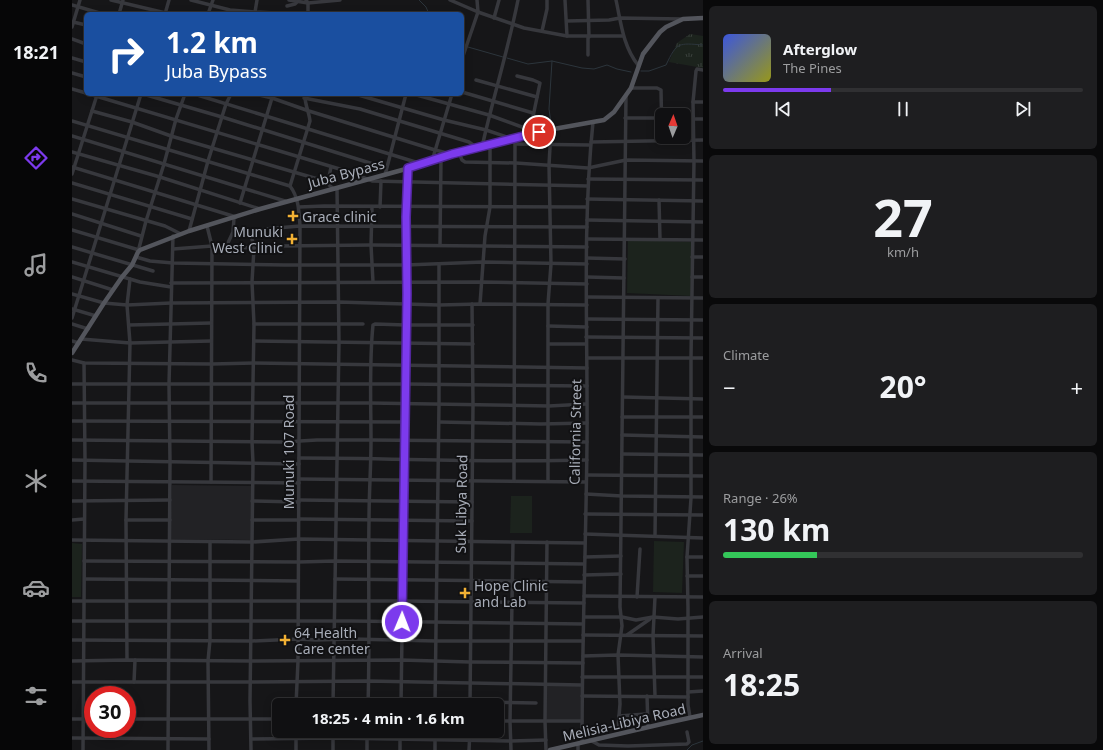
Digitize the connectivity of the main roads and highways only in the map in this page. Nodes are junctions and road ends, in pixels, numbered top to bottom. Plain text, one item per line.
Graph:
1 (703, 18) edge
2 (72, 353) edge
3 (703, 715) edge
4 (550, 750) edge

1 - 2 main road, Juba Bypass
3 - 4 main road, Melisia-Libiya Road

